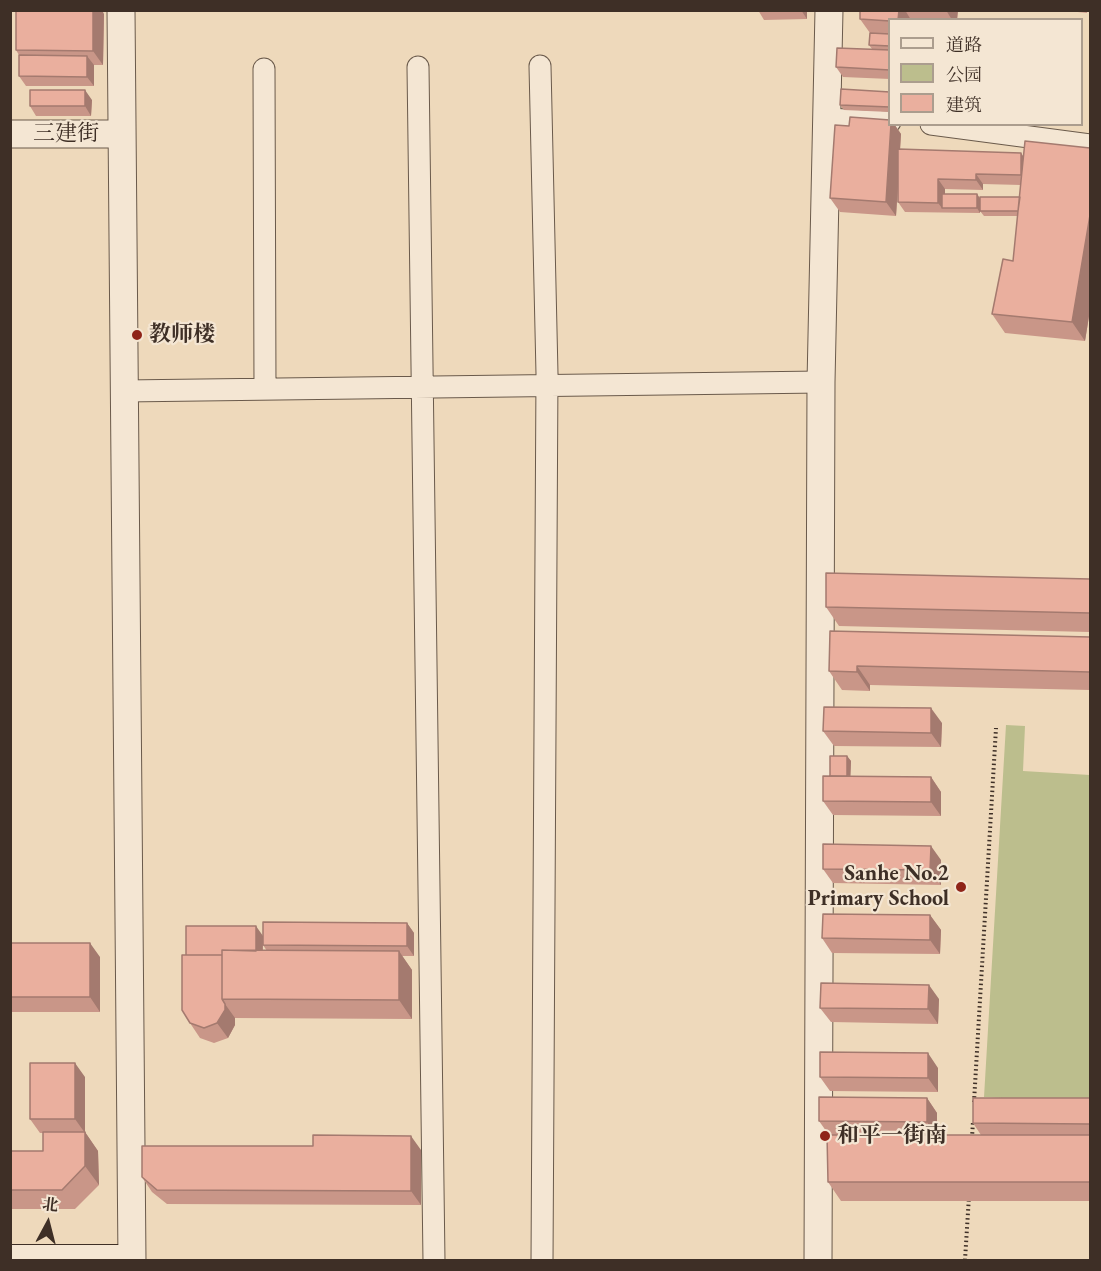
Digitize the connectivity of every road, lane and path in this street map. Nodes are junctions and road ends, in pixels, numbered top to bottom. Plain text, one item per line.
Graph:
1 (121, 10) edge
2 (829, 10) edge
3 (540, 66) dead end
4 (418, 67) dead end
5 (264, 69) dead end
6 (826, 119) junction
7 (888, 122) edge
8 (946, 126) edge
9 (10, 134) edge
10 (122, 134) junction
11 (1090, 145) edge
12 (820, 381) junction
13 (547, 385) junction
14 (422, 387) junction
15 (265, 389) junction
16 (124, 391) junction
17 (996, 728) dead end
18 (972, 1148) edge
19 (969, 1193) edge
20 (10, 1260) edge
21 (125, 1260) edge
22 (132, 1260) edge
23 (434, 1260) edge
24 (542, 1260) edge
25 (818, 1260) edge
26 (966, 1260) edge

1 - 10 street
2 - 6 street
3 - 13 street
4 - 14 street
5 - 15 street
6 - 7 street
6 - 12 street
8 - 11 street
9 - 10 street, 三建街
10 - 16 street
12 - 13 street
12 - 25 street
13 - 14 street
13 - 24 street
14 - 15 street
14 - 23 street
15 - 16 street
16 - 22 street
17 - 18 path
19 - 26 path
20 - 21 main road

